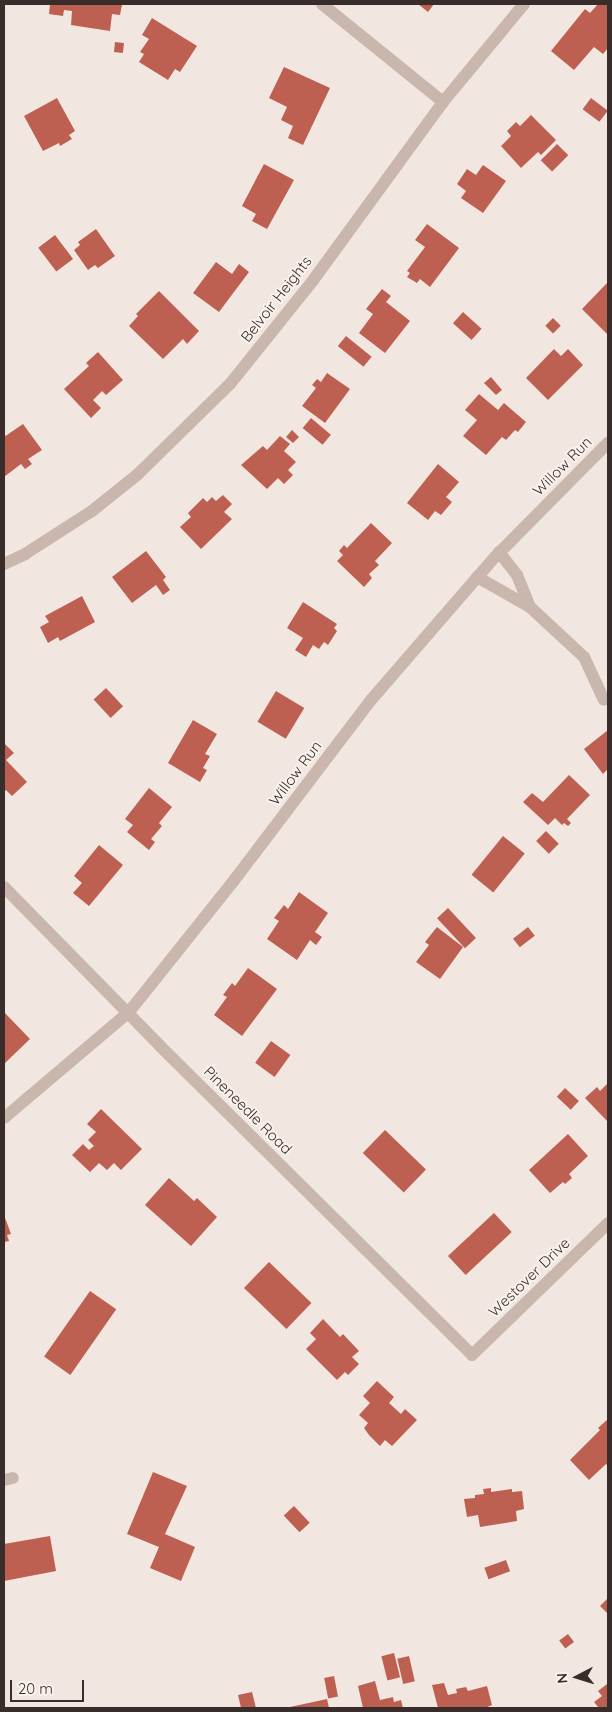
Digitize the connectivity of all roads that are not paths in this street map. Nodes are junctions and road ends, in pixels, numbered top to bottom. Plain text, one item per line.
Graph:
1 (322, 4) edge
2 (524, 4) edge
3 (443, 102) junction
4 (608, 443) edge
5 (499, 552) junction
6 (4, 564) edge
7 (477, 577) junction
8 (530, 606) junction
9 (604, 700) dead end
10 (4, 886) edge
11 (129, 1012) junction
12 (4, 1118) edge
13 (608, 1223) edge
14 (472, 1355) joint

1 - 3 street
2 - 3 street, Belvoir Heights
3 - 6 street, Belvoir Heights
4 - 5 street, Willow Run
5 - 7 street, Willow Run
5 - 8 street
7 - 8 street
7 - 11 street, Willow Run
8 - 9 street
10 - 11 street, Pineneedle Road
11 - 12 street, Willow Run
11 - 14 street, Pineneedle Road
13 - 14 street, Westover Drive

